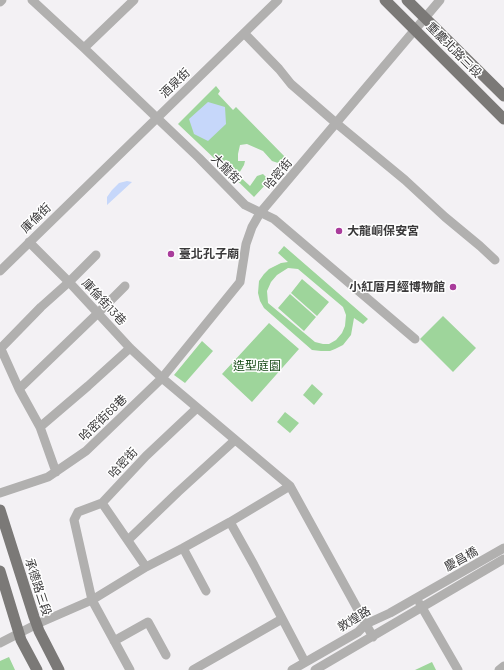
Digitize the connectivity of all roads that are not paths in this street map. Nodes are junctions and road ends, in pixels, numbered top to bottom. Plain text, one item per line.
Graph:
1 (32, 0) edge
2 (134, 0) edge
3 (278, 0) edge
4 (385, 0) edge
5 (407, 0) edge
6 (440, 0) edge
7 (425, 18) junction
8 (415, 30) junction
9 (244, 33) junction
10 (84, 48) junction
11 (504, 96) edge
12 (156, 118) junction
13 (504, 119) edge
14 (336, 122) junction
15 (90, 184) joint
16 (260, 213) junction
17 (29, 242) junction
18 (96, 255) dead end
19 (495, 260) dead end
20 (0, 271) edge
21 (69, 282) junction
22 (125, 286) dead end
23 (98, 313) junction
24 (415, 339) dead end
25 (130, 348) junction
26 (0, 349) edge
27 (162, 378) junction
28 (19, 389) junction
29 (197, 408) junction
30 (40, 426) junction
31 (235, 440) junction
32 (56, 472) junction
33 (290, 486) junction
34 (0, 493) edge
35 (102, 503) junction
36 (0, 510) edge
37 (230, 522) junction
38 (128, 540) junction
39 (183, 548) junction
40 (504, 548) edge
41 (504, 559) edge
42 (146, 567) junction
43 (0, 571) edge
44 (206, 590) dead end
45 (429, 590) joint
46 (416, 597) junction
47 (436, 598) joint
48 (92, 600) junction
49 (422, 608) junction
50 (282, 619) junction
51 (366, 624) junction
52 (28, 629) junction
53 (373, 636) junction
54 (114, 641) junction
55 (0, 643) edge
56 (166, 655) dead end
57 (305, 662) junction
58 (504, 666) edge
59 (37, 670) edge
60 (59, 670) edge
61 (130, 670) edge
62 (193, 670) edge
63 (292, 670) edge
64 (315, 670) edge
65 (458, 670) edge
66 (499, 670) edge

1 - 10 street, 大龍街
2 - 10 street
3 - 9 street, 酒泉街
4 - 8 main road, 重慶北路三段
5 - 7 main road, 重慶北路三段
6 - 7 street, 哈密街
7 - 8 street, 哈密街
7 - 11 main road, 重慶北路三段
8 - 13 main road, 重慶北路三段
8 - 14 street, 哈密街
9 - 12 street, 酒泉街
9 - 14 street
10 - 12 street, 大龍街
12 - 15 street, 酒泉街
12 - 16 street, 大龍街
14 - 16 street, 哈密街
14 - 19 street
15 - 17 street, 庫倫街
16 - 24 street, 大龍街
16 - 27 street, 哈密街
17 - 20 street, 庫倫街
17 - 21 street, 庫倫街13巷
18 - 21 street
21 - 23 street, 庫倫街13巷
21 - 26 street
22 - 23 street
23 - 25 street, 庫倫街13巷
23 - 28 street
25 - 27 street, 庫倫街13巷
25 - 30 street
26 - 28 street
27 - 29 street, 庫倫街13巷
27 - 32 street, 哈密街68巷
28 - 30 street
29 - 31 street, 庫倫街13巷
29 - 35 street, 哈密街
30 - 32 street
31 - 33 street, 庫倫街13巷
31 - 38 street
32 - 34 street, 哈密街68巷
33 - 37 street
33 - 51 street
35 - 38 street
35 - 48 street
36 - 52 main road, 承德路三段
37 - 39 street
37 - 50 street
38 - 42 street
39 - 42 street
39 - 44 street
40 - 45 street, 慶昌橋
41 - 47 street, 慶昌橋
42 - 48 street
43 - 52 main road, 承德路三段
45 - 46 street, 敦煌路
46 - 49 street
46 - 51 street, 敦煌路
47 - 49 street, 敦煌路
48 - 52 street
48 - 54 street
49 - 53 street, 敦煌路
49 - 65 street
50 - 57 street
50 - 62 street
51 - 53 street
51 - 57 street, 敦煌路
52 - 55 street
52 - 59 main road, 承德路三段
52 - 60 main road, 承德路三段
53 - 64 street, 敦煌路
54 - 56 street
54 - 61 street
57 - 63 street, 敦煌路
58 - 66 street

